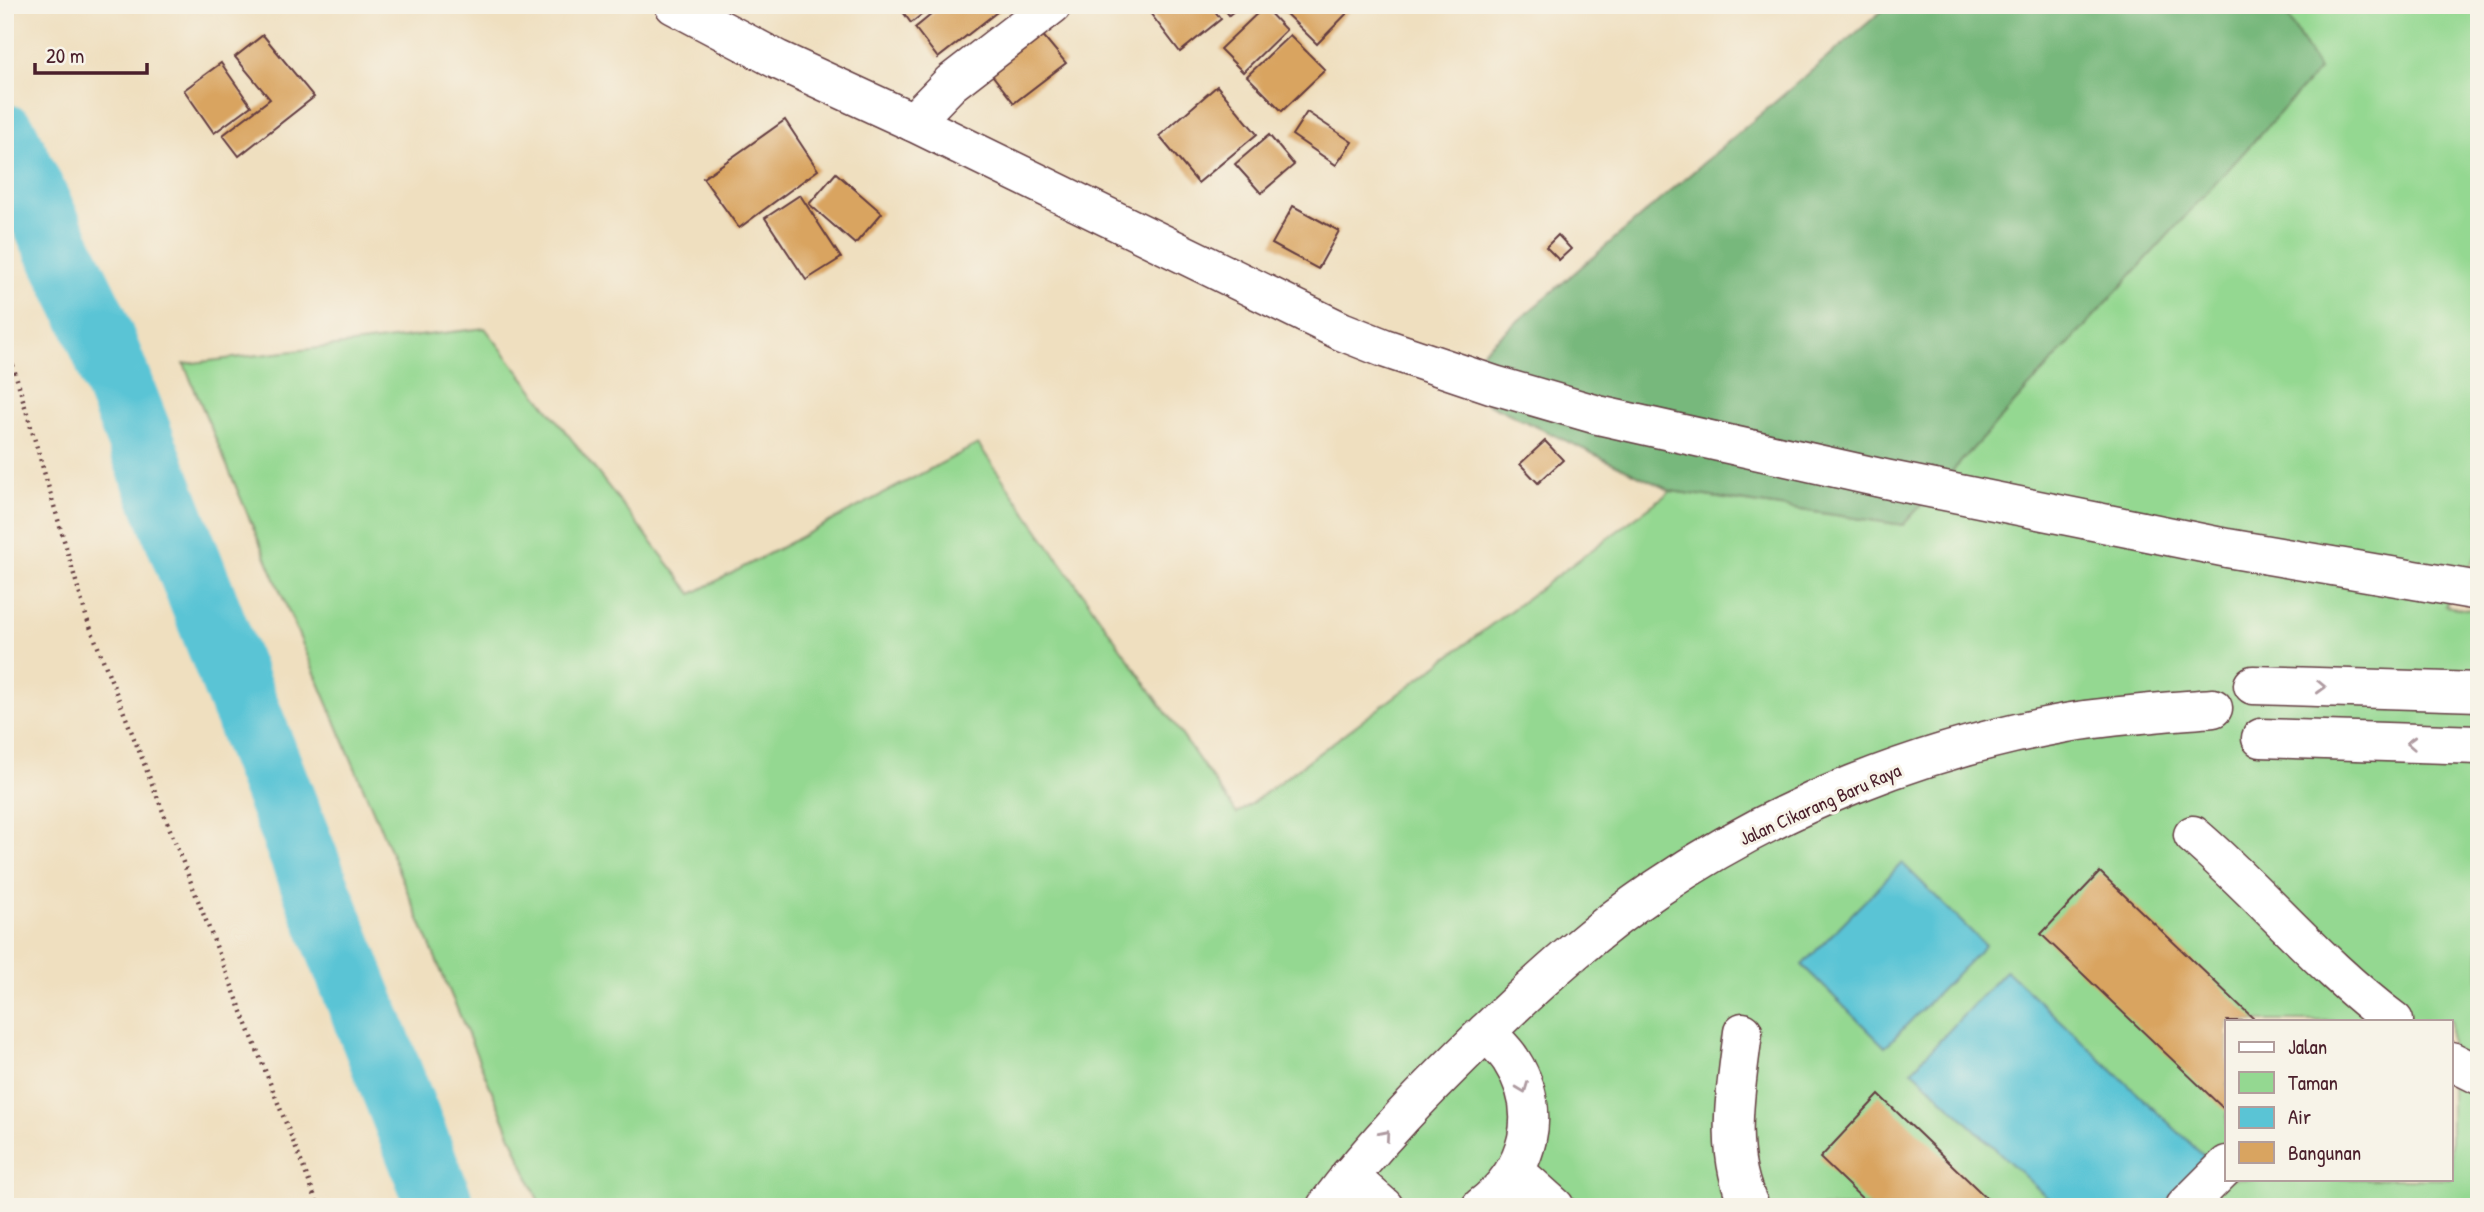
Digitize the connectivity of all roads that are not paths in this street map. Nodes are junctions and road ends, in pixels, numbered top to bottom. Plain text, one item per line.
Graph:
1 (674, 5) edge
2 (1052, 5) edge
3 (913, 122) junction
4 (2479, 591) edge
5 (2253, 685) junction
6 (2479, 692) edge
7 (2213, 708) junction
8 (2261, 738) junction
9 (2479, 745) edge
10 (2193, 835) dead end
11 (2380, 1018) edge
12 (1486, 1032) junction
13 (1743, 1032) dead end
14 (2452, 1062) edge
15 (2479, 1075) edge
16 (2225, 1167) edge
17 (1516, 1172) junction
18 (1349, 1176) junction
19 (1326, 1207) edge
20 (1384, 1207) edge
21 (1481, 1207) edge
22 (1555, 1207) edge
23 (1749, 1207) edge
24 (2185, 1207) edge

1 - 3 street
2 - 3 street
3 - 4 street
5 -> 6 street
5 - 7 street
5 - 8 street
7 - 8 street
7 - 12 street, Jalan Cikarang Baru Raya
9 -> 8 street
10 - 11 street
12 -> 17 street
18 -> 12 street, Jalan Cikarang Baru Raya
13 - 23 street
14 - 15 street
16 - 24 street
17 - 21 street
17 - 22 street
18 - 19 street, Jalan Cikarang Baru Raya
18 - 20 street

